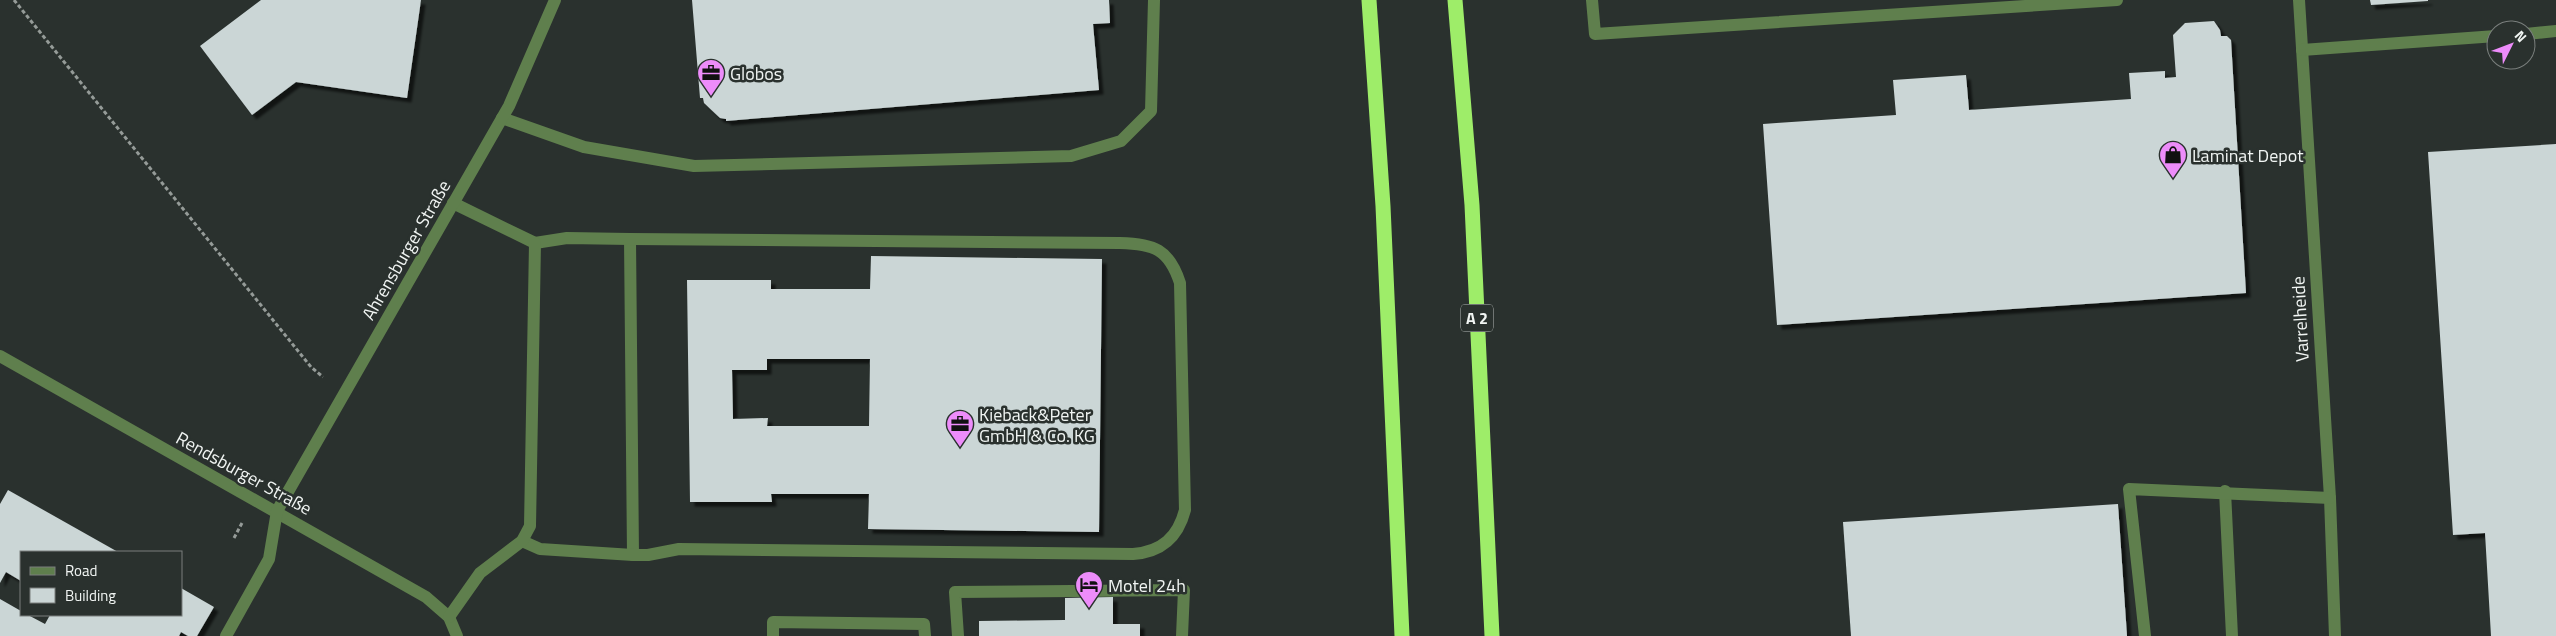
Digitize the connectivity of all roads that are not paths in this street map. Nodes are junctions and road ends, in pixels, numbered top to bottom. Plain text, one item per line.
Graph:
1 (555, 0) edge
2 (1154, 0) edge
3 (1369, 0) edge
4 (1455, 0) edge
5 (1592, 0) edge
6 (2117, 0) edge
7 (2299, 0) edge
8 (2556, 31) edge
9 (2536, 33) edge
10 (2486, 37) edge
11 (2302, 50) junction
12 (502, 118) junction
13 (453, 203) junction
14 (630, 238) junction
15 (535, 242) junction
16 (0, 356) edge
17 (2225, 491) junction
18 (2330, 498) junction
19 (277, 511) junction
20 (522, 541) junction
21 (633, 555) junction
22 (449, 617) junction
23 (226, 636) edge
24 (457, 636) edge
25 (773, 636) edge
26 (925, 636) edge
27 (958, 636) edge
28 (1182, 636) edge
29 (1402, 636) edge
30 (1492, 636) edge
31 (2145, 636) edge
32 (2232, 636) edge
33 (2335, 636) edge

1 - 12 street, Ahrensburger Straße
2 - 12 street
3 - 29 highway
4 - 30 highway, A 2
5 - 6 street
7 - 11 street, Varrelheide
8 - 9 street
10 - 11 street
11 - 18 street, Varrelheide
12 - 13 street, Ahrensburger Straße
13 - 15 street
13 - 19 street, Ahrensburger Straße
14 - 15 street
14 - 21 street
14 - 21 street
15 - 20 street
16 - 19 street, Rendsburger Straße
17 - 18 street
17 - 31 street
17 - 32 street
18 - 33 street, Varrelheide
19 - 22 street, Rendsburger Straße
19 - 23 street, Ahrensburger Straße
20 - 21 street
20 - 22 street
22 - 24 street, Rendsburger Straße
25 - 26 street
27 - 28 street

